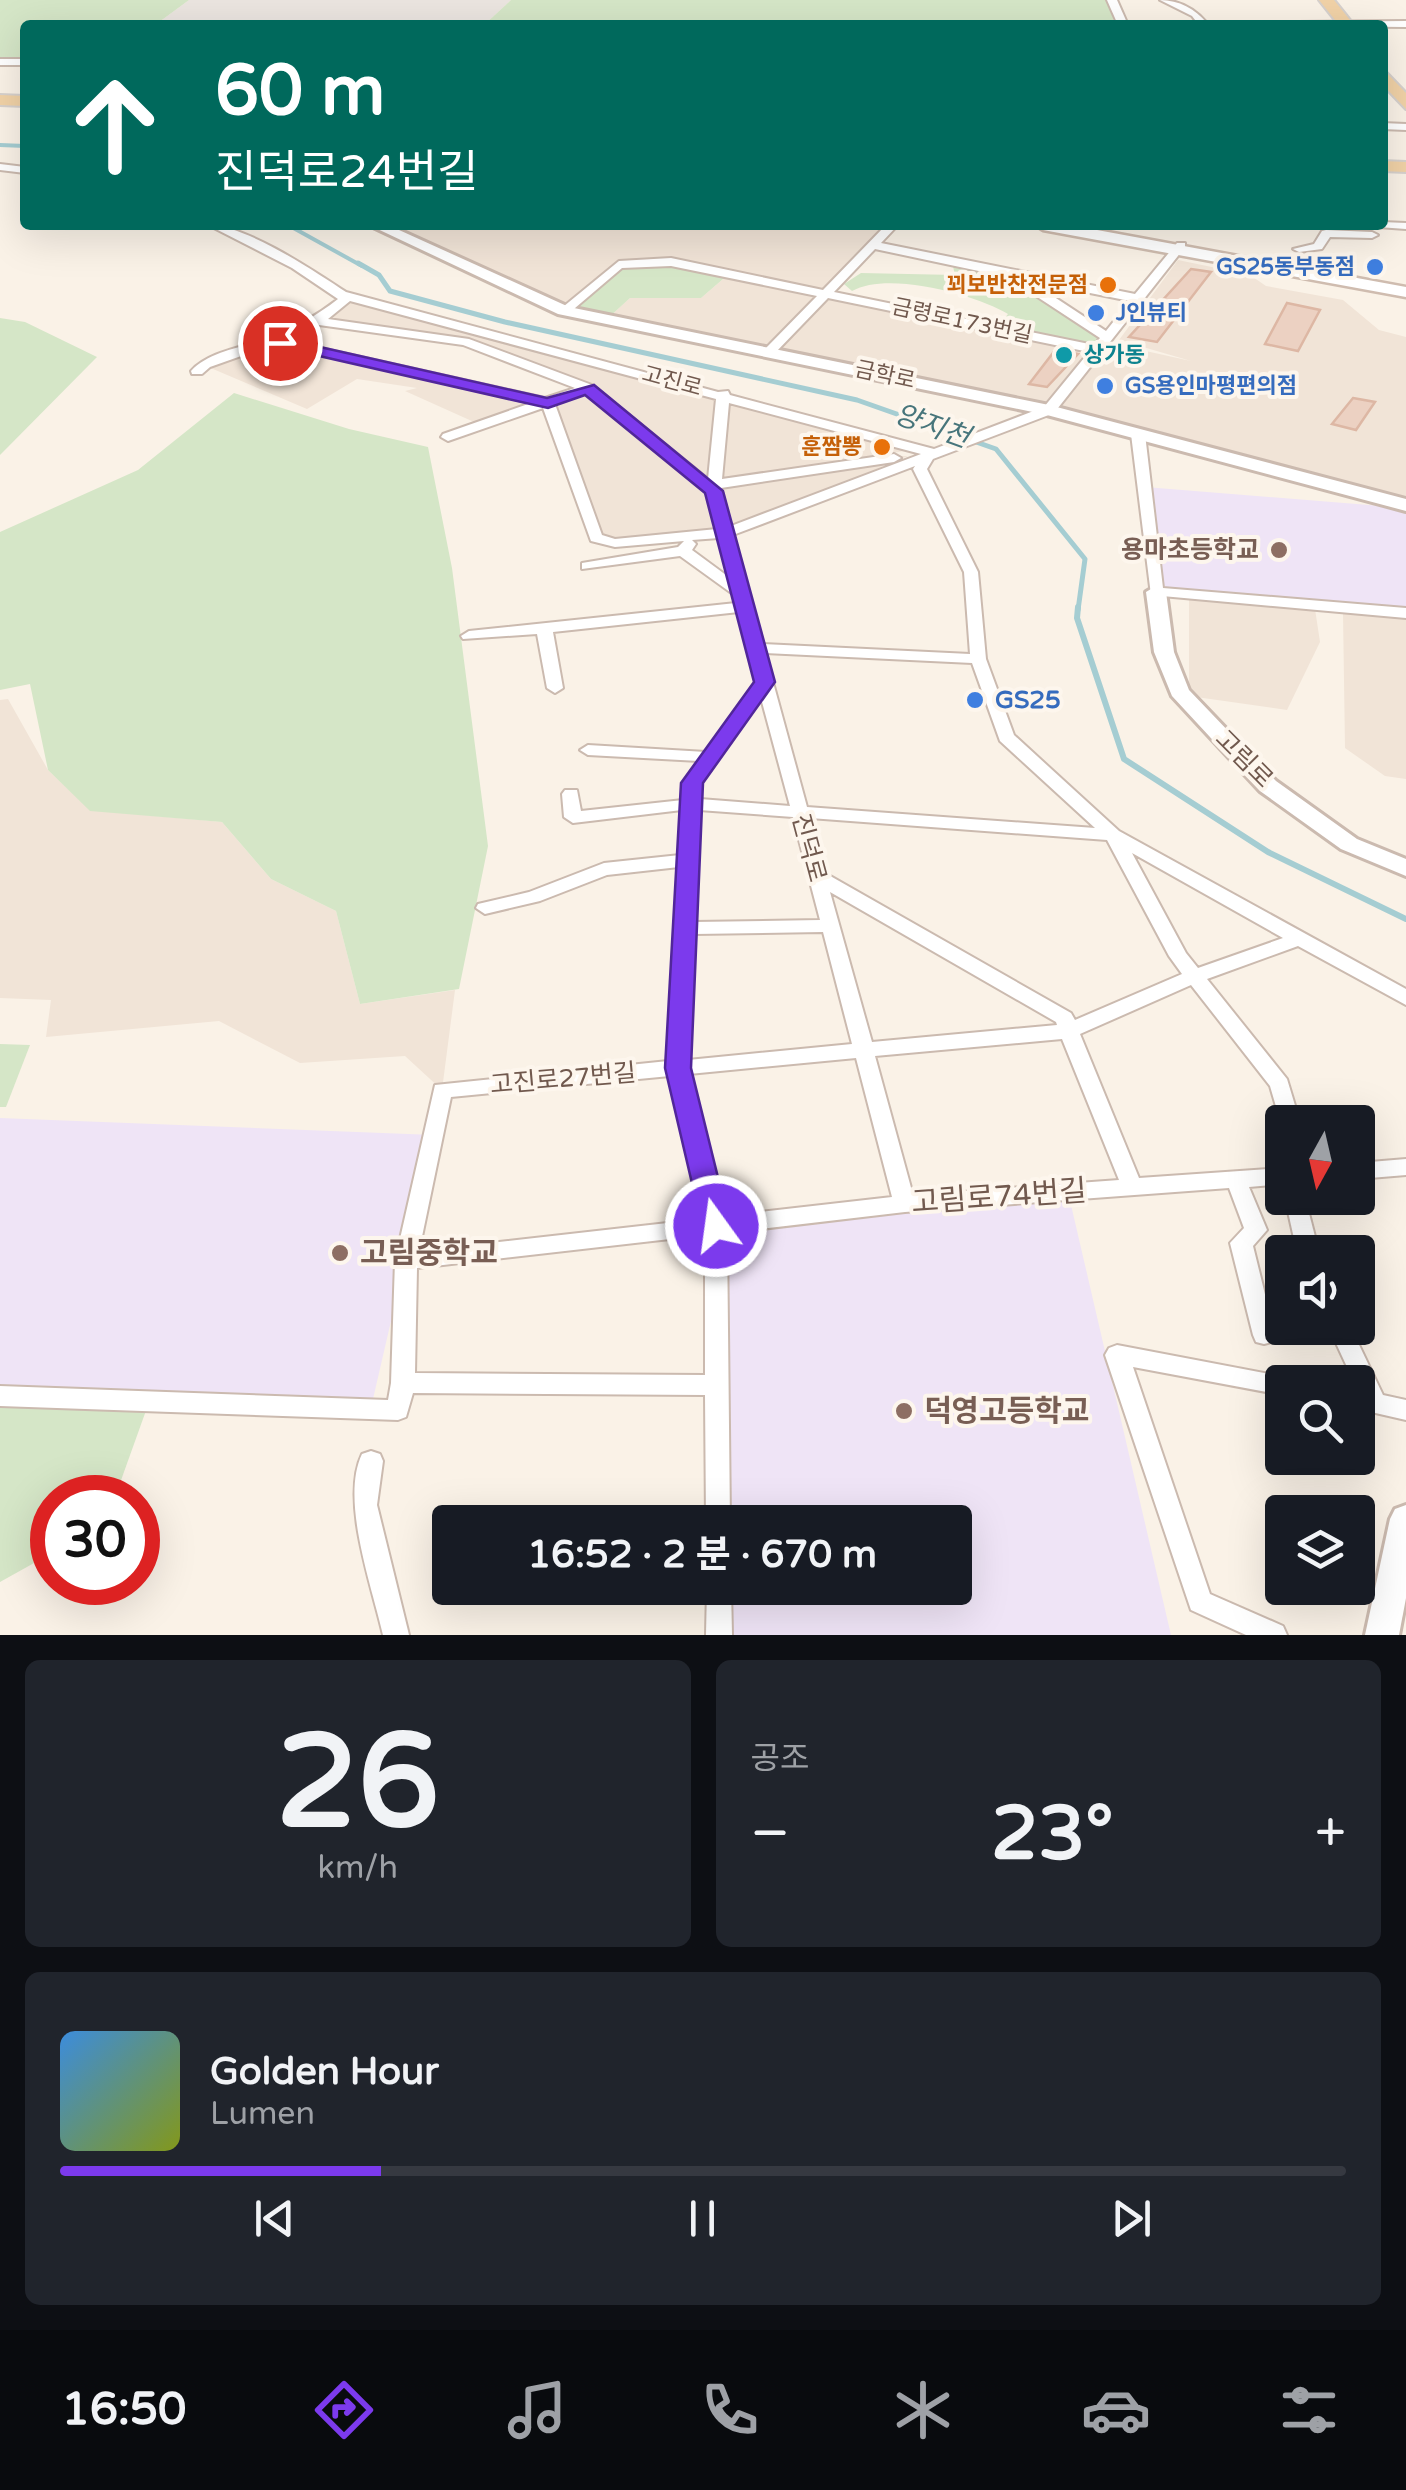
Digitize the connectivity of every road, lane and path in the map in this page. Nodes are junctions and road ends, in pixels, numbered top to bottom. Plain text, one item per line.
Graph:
1 (1165, 0) edge
2 (1326, 0) edge
3 (1202, 20) edge
4 (1344, 20) edge
5 (1388, 80) edge
6 (1406, 104) edge
7 (224, 230) edge
8 (387, 230) edge
9 (887, 230) edge
10 (1072, 230) edge
11 (1097, 230) edge
12 (1368, 230) edge
13 (873, 245) junction
14 (1179, 248) junction
15 (1299, 249) dead end
16 (1011, 274) junction
17 (1406, 289) edge
18 (826, 292) junction
19 (342, 295) junction
20 (1140, 299) junction
21 (564, 311) junction
22 (318, 320) junction
23 (1108, 338) junction
24 (278, 339) junction
25 (1098, 350) junction
26 (770, 351) junction
27 (197, 371) dead end
28 (588, 388) junction
29 (723, 394) junction
30 (548, 403) junction
31 (1041, 412) junction
32 (1138, 434) junction
33 (448, 437) dead end
34 (934, 451) junction
35 (713, 488) junction
36 (1406, 505) edge
37 (725, 533) junction
38 (696, 535) junction
39 (683, 551) junction
40 (587, 566) dead end
41 (1156, 592) junction
42 (743, 600) junction
43 (1406, 614) edge
44 (544, 628) junction
45 (469, 636) dead end
46 (756, 648) junction
47 (978, 660) junction
48 (765, 682) junction
49 (555, 688) dead end
50 (588, 750) dead end
51 (710, 758) junction
52 (571, 794) dead end
53 (690, 804) junction
54 (800, 813) junction
55 (1113, 835) junction
56 (688, 860) junction
57 (1406, 868) edge
58 (817, 876) junction
59 (485, 908) dead end
60 (830, 926) junction
61 (686, 928) junction
62 (1299, 939) junction
63 (1194, 976) junction
64 (1406, 998) edge
65 (1069, 1031) junction
66 (864, 1050) junction
67 (678, 1068) junction
68 (1286, 1105) edge
69 (1406, 1167) edge
70 (1375, 1169) edge
71 (1265, 1177) edge
72 (1236, 1180) junction
73 (1132, 1187) junction
74 (905, 1204) junction
75 (716, 1226) junction
76 (406, 1261) junction
77 (1264, 1335) dead end
78 (1265, 1382) edge
79 (403, 1383) junction
80 (717, 1385) junction
81 (0, 1396) edge
82 (1375, 1403) edge
83 (1406, 1410) edge
84 (371, 1461) dead end
85 (718, 1505) edge
86 (1406, 1518) edge
87 (719, 1605) edge
88 (396, 1635) edge
89 (720, 1635) edge
90 (1274, 1635) edge
91 (1382, 1635) edge

1 - 3 street
2 - 4 main road
5 - 6 main road
7 - 19 street, 고진로
8 - 21 street, 금학로
9 - 13 street
10 - 14 main road
11 - 14 main road
12 - 15 street
13 - 16 street, 금령로173번길
13 - 18 street
14 - 17 main road
14 - 20 street
16 - 20 street, 금령로173번길
16 - 23 street, 금령로173번길
18 - 21 street, 금령로173번길
18 - 25 street, 금령로173번길
18 - 26 street
19 - 22 street
19 - 29 street, 고진로
20 - 23 street
21 - 26 street, 금학로
22 - 24 street
22 - 28 street
23 - 25 street
24 - 27 street
24 - 30 street
25 - 31 street
26 - 31 street, 금학로
28 - 30 street
28 - 35 street
29 - 34 street, 고진로
29 - 35 street, 진덕로
30 - 33 street
30 - 38 street
31 - 32 street, 금학로
31 - 34 street
32 - 36 street, 금학로
32 - 41 street, 고림로
34 - 35 street
34 - 37 street
34 - 47 street
35 - 37 street, 진덕로
37 - 38 street
37 - 42 street, 진덕로
38 - 39 street
39 - 40 street
39 - 42 street
41 - 43 street
41 - 57 street, 고림로
42 - 44 street
42 - 46 street, 진덕로
44 - 45 street
44 - 49 street
46 - 47 street
46 - 48 street, 진덕로
47 - 55 street
48 - 51 street
48 - 54 street, 진덕로
50 - 51 street
51 - 53 street
52 - 53 street
53 - 54 street
53 - 56 street
54 - 55 street
54 - 58 street, 진덕로
55 - 62 street
55 - 63 street
56 - 59 street
56 - 61 street
58 - 60 street, 진덕로
58 - 65 street
60 - 61 street
60 - 66 street, 진덕로
61 - 67 street
62 - 63 street, 고진로27번길
62 - 64 street
63 - 65 street, 고진로27번길
63 - 68 street
65 - 66 street, 고진로27번길
65 - 73 street
66 - 67 street, 고진로27번길
66 - 74 street, 진덕로
67 - 75 street
67 - 76 street, 고진로27번길
69 - 70 street
71 - 72 street, 고림로74번길
72 - 73 street, 고림로74번길
72 - 77 street
73 - 74 street, 고림로74번길
74 - 75 street, 고림로74번길
75 - 76 street, 고림로74번길
75 - 80 street
76 - 79 street
78 - 90 street
79 - 80 street
79 - 81 street
80 - 85 street
82 - 83 street
84 - 88 street
86 - 91 street
87 - 89 street

